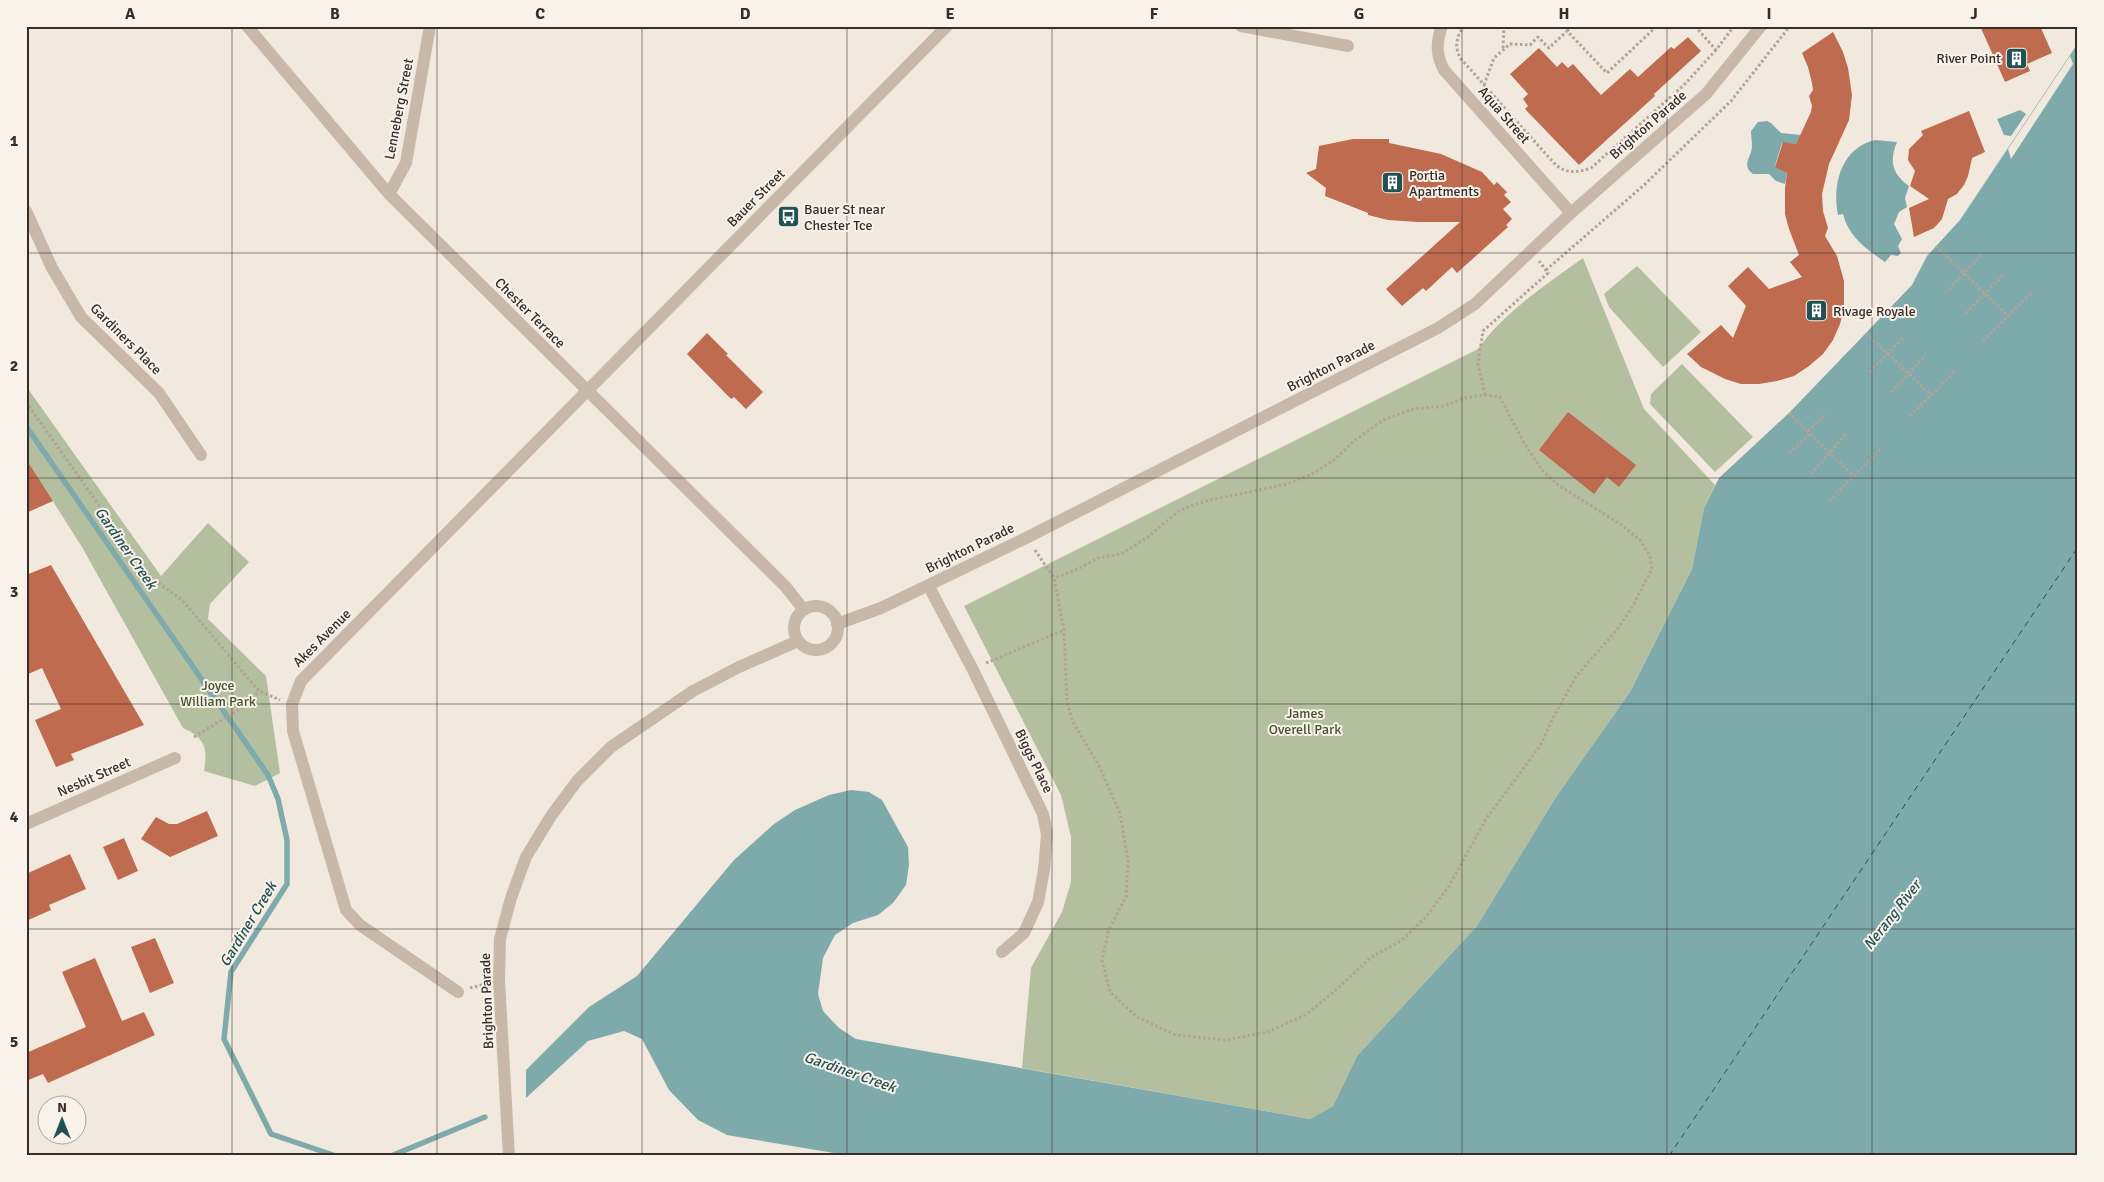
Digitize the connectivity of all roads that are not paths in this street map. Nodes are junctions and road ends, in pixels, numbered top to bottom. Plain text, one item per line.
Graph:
1 (247, 26) edge
2 (430, 26) edge
3 (947, 26) edge
4 (1241, 26) edge
5 (1442, 26) edge
6 (1761, 26) edge
7 (1348, 46) dead end
8 (388, 194) junction
9 (26, 211) edge
10 (1571, 214) junction
11 (587, 390) junction
12 (201, 455) dead end
13 (928, 585) junction
14 (804, 610) junction
15 (837, 624) junction
16 (798, 641) junction
17 (174, 758) dead end
18 (26, 824) edge
19 (1002, 952) dead end
20 (458, 992) road end
21 (509, 1156) edge

1 - 8 street, Chester Terrace
2 - 8 street, Lenneberg Street
3 - 11 street, Bauer Street
4 - 7 street
5 - 10 street, Aqua Street
6 - 10 street, Brighton Parade
8 - 11 street, Chester Terrace
9 - 12 street, Gardiners Place
10 - 13 street, Brighton Parade
11 - 14 street, Chester Terrace
11 - 20 street, Akes Avenue
13 - 15 street, Brighton Parade
13 - 19 street, Biggs Place
14 - 15 street
14 - 16 street
15 - 16 street
16 - 21 street, Brighton Parade
17 - 18 street, Nesbit Street

